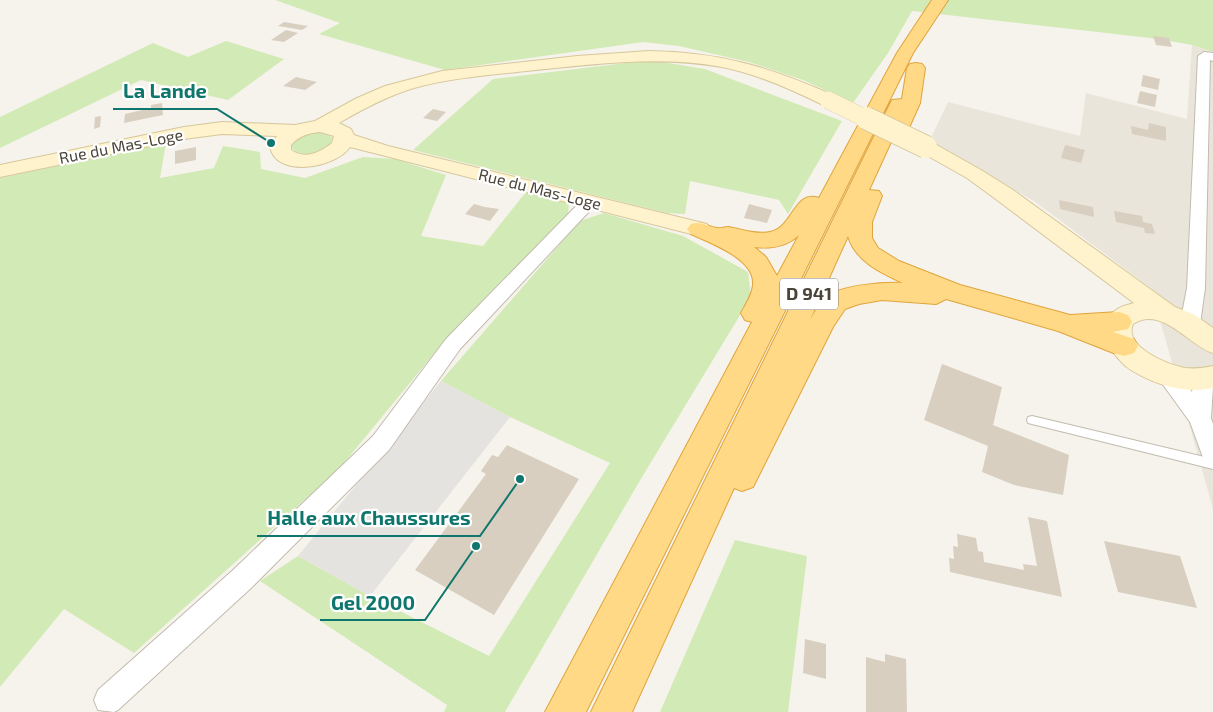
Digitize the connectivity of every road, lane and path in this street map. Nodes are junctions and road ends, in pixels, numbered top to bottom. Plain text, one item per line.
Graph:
1 (948, 0) edge
2 (1213, 57) edge
3 (916, 68) junction
4 (337, 132) junction
5 (289, 137) junction
6 (856, 148) junction
7 (0, 171) edge
8 (590, 201) junction
9 (699, 229) junction
10 (1129, 288) junction
11 (977, 300) junction
12 (1178, 319) junction
13 (1123, 328) junction
14 (1213, 343) edge
15 (1166, 375) junction
16 (1206, 379) edge
17 (726, 398) junction
18 (1200, 418) junction
19 (1032, 420) dead end
20 (1213, 456) edge
21 (1213, 464) edge
22 (702, 520) junction
23 (108, 700) dead end
24 (565, 712) edge
25 (611, 712) edge

1 - 3 highway, D 941
1 - 6 highway, D 941
2 - 12 street
3 - 11 highway
3 - 22 highway, D 941
4 - 5 main road
4 - 5 main road
4 - 8 main road, Rue du Mas-Loge
4 - 10 main road, bridge
5 - 7 main road, Rue du Mas-Loge
6 - 9 highway
6 - 17 highway, D 941
8 - 9 main road, Rue du Mas-Loge
8 - 23 street
9 - 17 highway
10 - 12 main road
10 - 13 main road
11 - 13 highway
11 - 22 highway
12 - 13 main road
12 - 14 main road
13 - 15 main road
15 - 16 main road
15 - 18 street
16 - 18 street
17 - 24 highway, D 941
18 - 20 street
19 - 21 lane
22 - 25 highway, D 941

